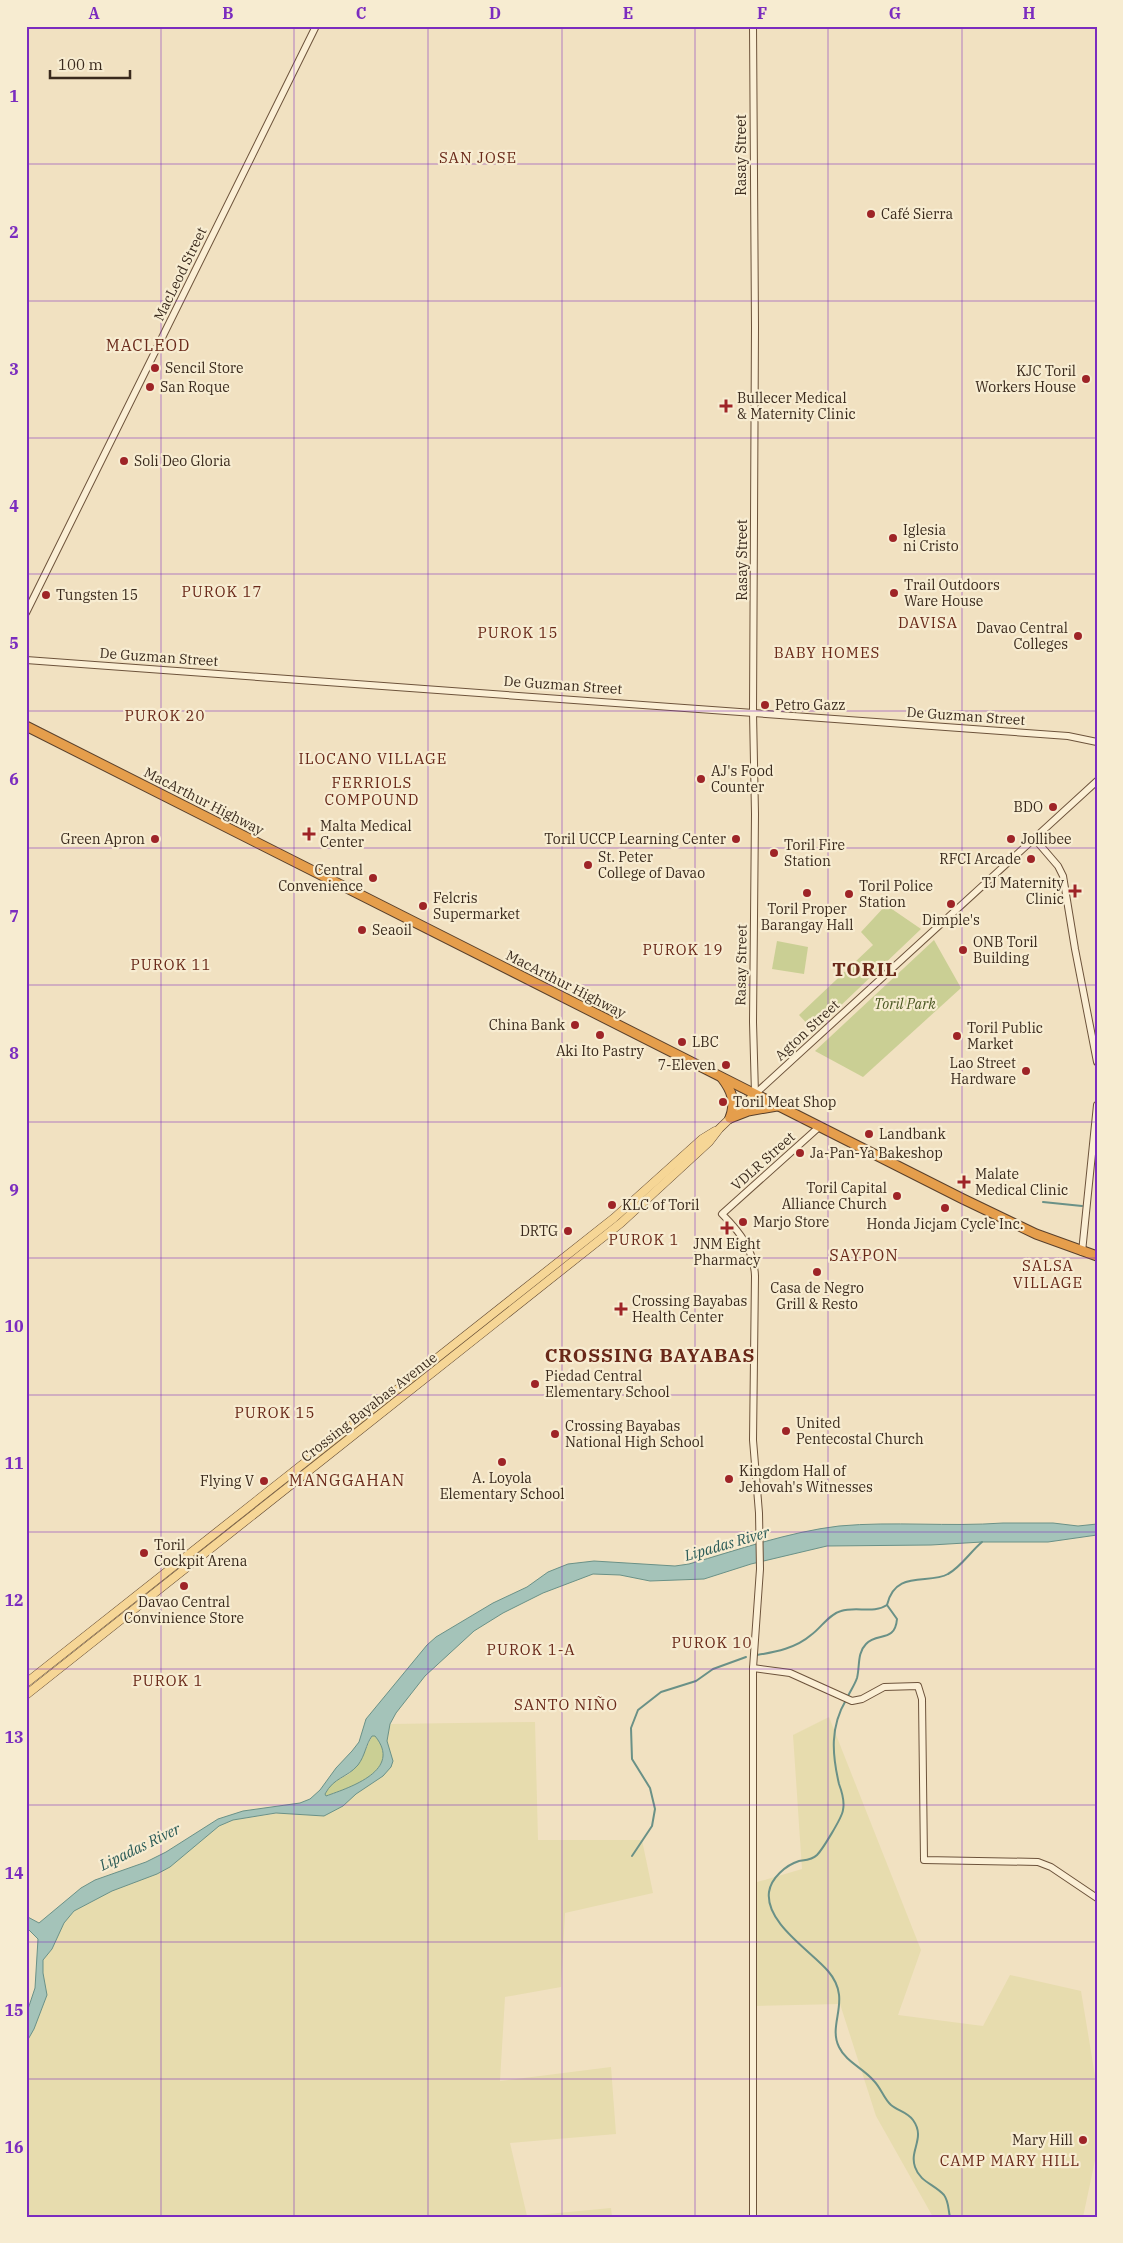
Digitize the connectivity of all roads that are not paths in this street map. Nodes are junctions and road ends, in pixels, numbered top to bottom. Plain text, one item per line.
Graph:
1 (316, 26) edge
2 (753, 26) edge
3 (26, 613) edge
4 (26, 660) edge
5 (753, 712) junction
6 (26, 726) edge
7 (1097, 742) edge
8 (1097, 780) edge
9 (1034, 838) junction
10 (1097, 1062) edge
11 (722, 1078) junction
12 (754, 1080) junction
13 (767, 1083) junction
14 (755, 1094) junction
15 (1097, 1105) edge
16 (777, 1106) junction
17 (730, 1118) junction
18 (820, 1127) junction
19 (719, 1129) junction
20 (1082, 1252) junction
21 (1097, 1256) edge
22 (753, 1668) junction
23 (26, 1684) edge
24 (26, 1695) edge
25 (1097, 1898) edge
26 (753, 2217) edge

1 - 3 street, MacLeod Street
2 - 5 street, Rasay Street
4 - 5 street, De Guzman Street
5 - 7 street, De Guzman Street
5 - 12 street, Rasay Street
6 - 11 highway, MacArthur Highway
8 - 9 street, Agton Street
9 - 10 street
9 - 13 street, Agton Street
11 - 14 highway, MacArthur Highway
11 - 17 highway
12 - 13 street
12 - 14 street, Rasay Street
13 - 14 street, Agton Street
14 - 16 highway, MacArthur Highway
14 - 17 main road, Crossing Bayabas Avenue
15 - 20 street
16 - 17 highway
16 - 18 highway, MacArthur Highway
17 - 19 main road, Crossing Bayabas Avenue
18 - 20 highway, MacArthur Highway
18 - 22 street, VDLR Street
19 - 23 main road, Crossing Bayabas Avenue
19 - 24 main road, Crossing Bayabas Avenue
20 - 21 highway, MacArthur Highway
22 - 25 street
22 - 26 street

